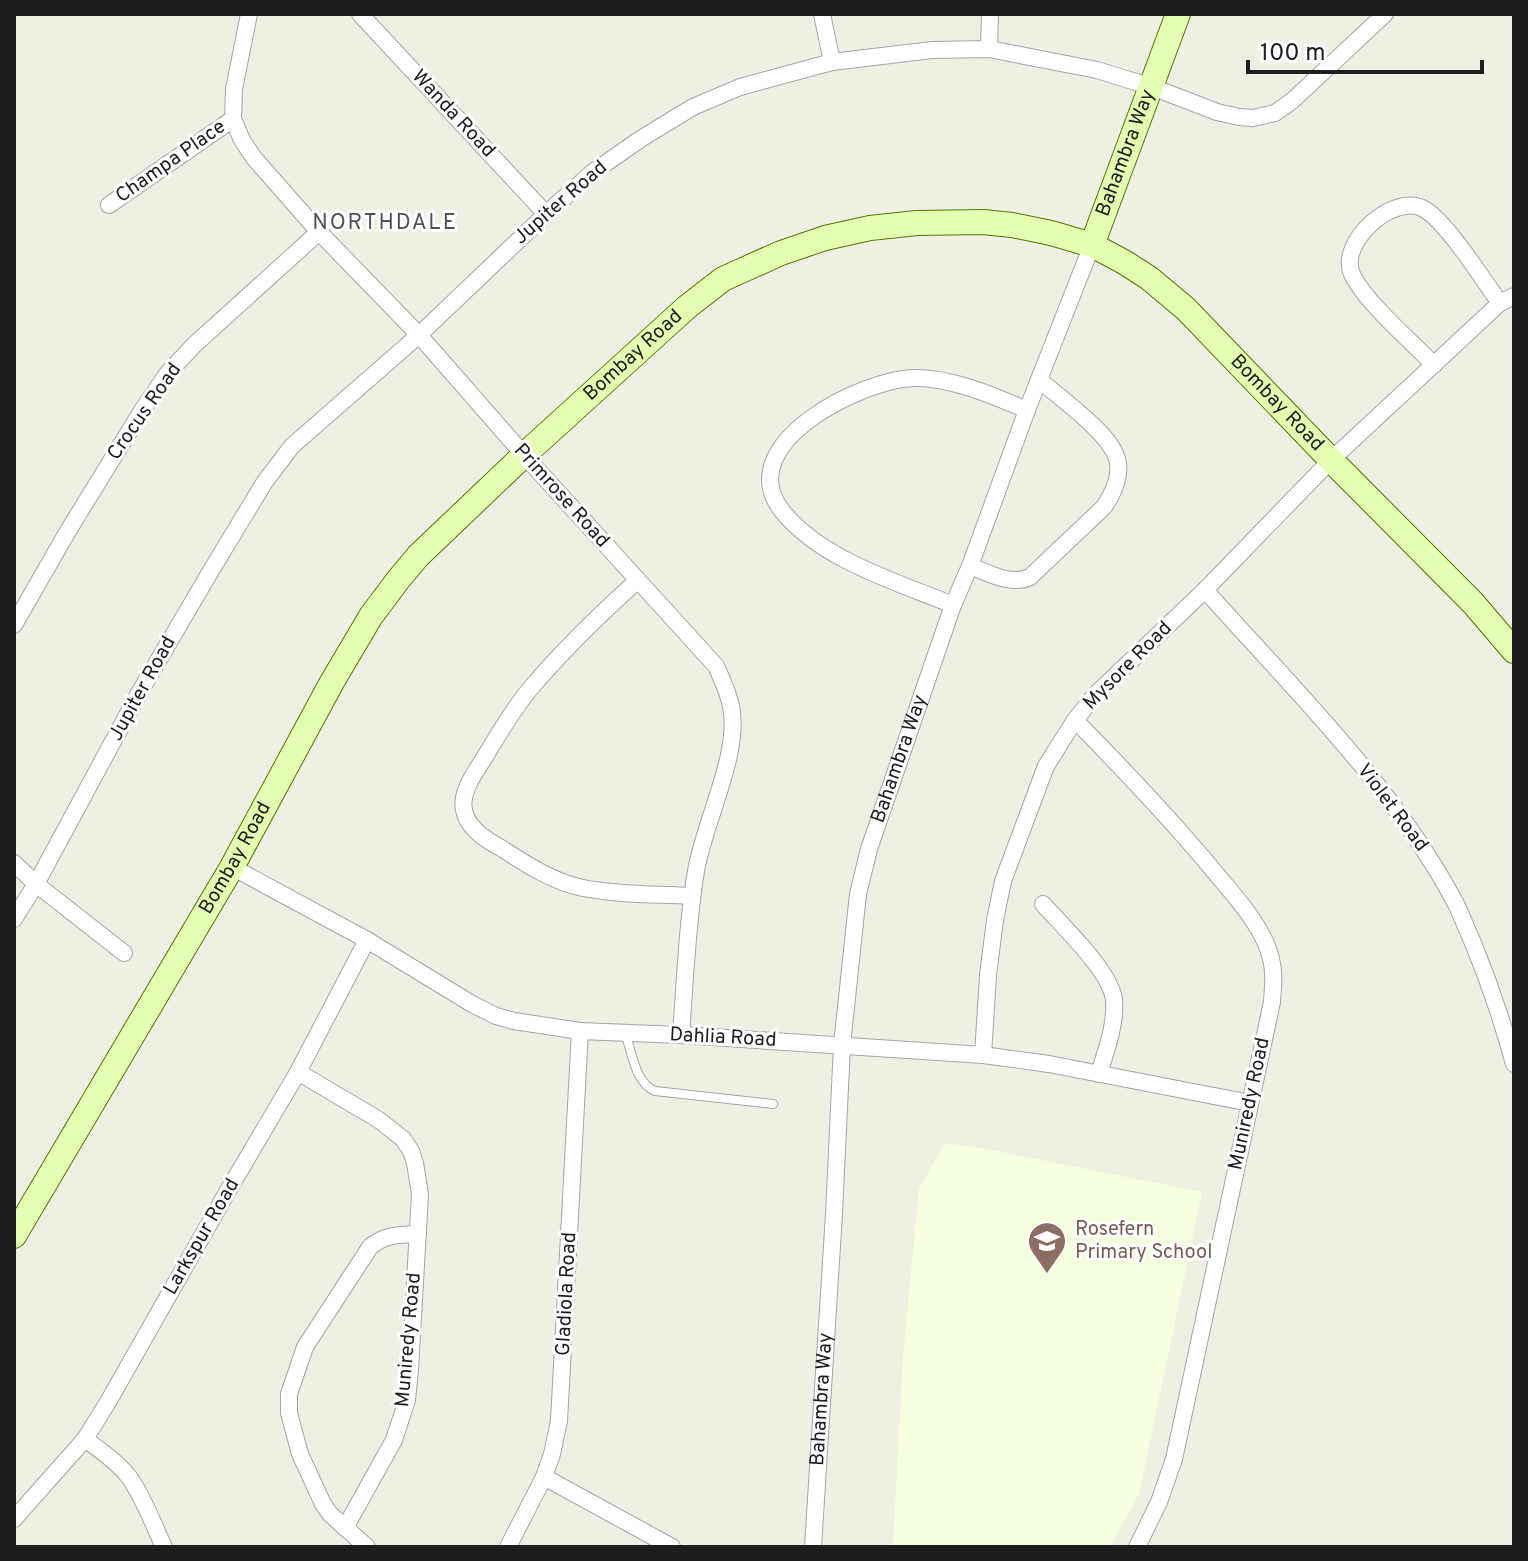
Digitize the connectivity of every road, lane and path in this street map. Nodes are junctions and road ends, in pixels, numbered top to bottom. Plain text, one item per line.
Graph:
1 (249, 14) edge
2 (360, 14) edge
3 (822, 14) edge
4 (990, 14) edge
5 (1178, 14) edge
6 (1385, 14) edge
7 (989, 49) junction
8 (832, 62) junction
9 (1152, 87) junction
10 (233, 119) junction
11 (109, 205) dead end
12 (546, 214) junction
13 (319, 232) junction
14 (1092, 245) junction
15 (1507, 300) edge
16 (419, 335) junction
17 (1434, 365) junction
18 (1039, 380) junction
19 (1027, 410) junction
20 (524, 455) junction
21 (1331, 460) junction
22 (970, 566) junction
23 (637, 581) junction
24 (1205, 590) junction
25 (953, 605) junction
26 (14, 625) edge
27 (1514, 651) edge
28 (1075, 720) junction
29 (14, 863) edge
30 (232, 867) junction
31 (36, 884) junction
32 (692, 896) junction
33 (1043, 904) dead end
34 (14, 919) edge
35 (367, 940) junction
36 (124, 953) dead end
37 (580, 1031) junction
38 (625, 1033) junction
39 (681, 1035) junction
40 (842, 1045) junction
41 (983, 1055) junction
42 (1514, 1064) edge
43 (298, 1072) junction
44 (1099, 1074) junction
45 (1250, 1103) junction
46 (773, 1104) dead end
47 (418, 1234) junction
48 (14, 1236) edge
49 (85, 1439) junction
50 (544, 1477) junction
51 (14, 1519) edge
52 (345, 1528) junction
53 (164, 1547) edge
54 (367, 1547) edge
55 (508, 1547) edge
56 (672, 1547) edge
57 (813, 1547) edge
58 (1137, 1547) edge

1 - 10 street
2 - 12 street, Wanda Road
3 - 8 street
4 - 7 street
5 - 9 street, Bahambra Way
6 - 9 street, Jupiter Road
7 - 8 street, Jupiter Road
7 - 9 street, Jupiter Road
8 - 12 street, Jupiter Road
9 - 14 street, Bahambra Way
10 - 11 street, Champa Place
10 - 13 street, Primrose Road
12 - 16 street, Jupiter Road
13 - 16 street, Primrose Road
13 - 26 street, Crocus Road
14 - 18 street, Bahambra Way
14 - 20 street, Bombay Road
14 - 21 street, Bombay Road
15 - 17 street, Mysore Road
15 - 17 street, Mysore Road
16 - 20 street, Primrose Road
16 - 31 street, Jupiter Road
17 - 21 street, Mysore Road
18 - 19 street, Bahambra Way
18 - 22 street
19 - 22 street, Bahambra Way
19 - 25 street
20 - 23 street, Primrose Road
20 - 30 street, Bombay Road
21 - 24 street, Mysore Road
21 - 27 street, Bombay Road
22 - 25 street, Bahambra Way
23 - 32 street, Primrose Road
23 - 32 street
24 - 28 street, Mysore Road
24 - 42 street, Violet Road
25 - 40 street, Bahambra Way
28 - 41 street, Mysore Road
28 - 45 street, Muniredy Road
29 - 31 street
30 - 35 street, Dahlia Road
30 - 48 street, Bombay Road
31 - 34 street, Jupiter Road
31 - 36 street
32 - 39 street, Primrose Road
33 - 44 street
35 - 37 street, Dahlia Road
35 - 43 street, Larkspur Road
37 - 38 street, Dahlia Road
37 - 50 street, Gladiola Road
38 - 39 street, Dahlia Road
38 - 46 lane
39 - 40 street, Dahlia Road
40 - 41 street, Dahlia Road
40 - 57 street, Bahambra Way
41 - 44 street, Dahlia Road
43 - 47 street, Muniredy Road
43 - 49 street, Larkspur Road
44 - 45 street, Dahlia Road
45 - 58 street, Muniredy Road
47 - 52 street, Muniredy Road
47 - 52 street
49 - 51 street, Larkspur Road
49 - 53 street
50 - 55 street, Gladiola Road
50 - 56 street
52 - 54 street

